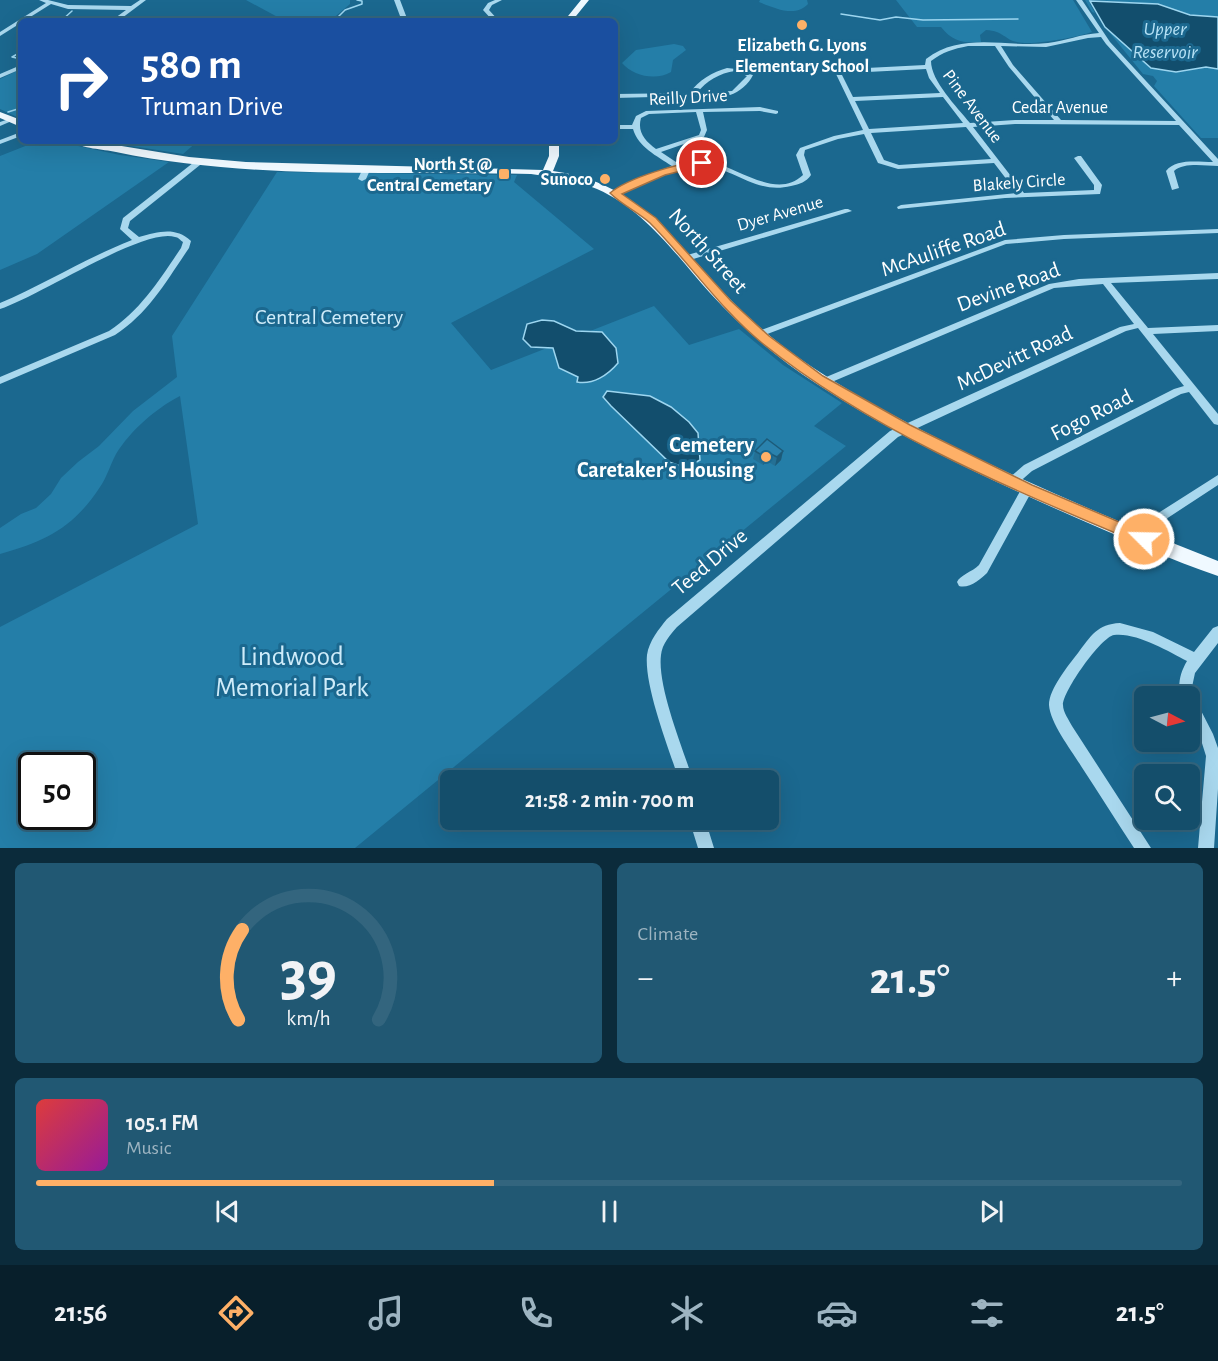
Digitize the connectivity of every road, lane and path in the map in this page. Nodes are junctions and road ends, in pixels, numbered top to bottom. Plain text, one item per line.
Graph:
1 (42, 0) edge
2 (143, 0) edge
3 (398, 0) edge
4 (499, 0) edge
5 (585, 0) edge
6 (1079, 0) edge
7 (50, 2) junction
8 (132, 8) junction
9 (25, 18) edge
10 (118, 18) edge
11 (405, 18) edge
12 (493, 18) edge
13 (570, 18) edge
14 (18, 22) edge
15 (0, 28) edge
16 (9, 28) junction
17 (0, 34) edge
18 (1102, 35) junction
19 (996, 43) junction
20 (928, 67) junction
21 (15, 68) edge
22 (1, 75) edge
23 (945, 94) junction
24 (693, 95) junction
25 (618, 96) edge
26 (851, 99) junction
27 (699, 110) junction
28 (776, 112) dead end
29 (0, 115) edge
30 (11, 120) junction
31 (1058, 122) junction
32 (18, 123) edge
33 (1181, 123) junction
34 (0, 124) edge
35 (969, 125) junction
36 (618, 127) edge
37 (636, 127) junction
38 (867, 131) junction
39 (18, 135) edge
40 (0, 142) edge
41 (93, 144) edge
42 (554, 146) edge
43 (657, 151) junction
44 (1078, 158) dead end
45 (201, 161) junction
46 (996, 161) junction
47 (561, 162) junction
48 (1218, 164) edge
49 (679, 167) junction
50 (550, 173) junction
51 (582, 180) junction
52 (1175, 188) dead end
53 (615, 193) junction
54 (1023, 195) junction
55 (901, 207) dead end
56 (848, 211) dead end
57 (1218, 231) edge
58 (138, 241) junction
59 (687, 258) junction
60 (1218, 276) edge
61 (1105, 281) junction
62 (0, 306) edge
63 (1144, 328) junction
64 (1218, 328) edge
65 (759, 334) junction
66 (0, 381) edge
67 (823, 382) junction
68 (1192, 388) junction
69 (1218, 421) edge
70 (905, 429) junction
71 (1218, 479) edge
72 (1019, 486) junction
73 (1144, 539) junction
74 (1218, 569) edge
75 (963, 582) dead end
76 (1218, 632) edge
77 (1197, 660) junction
78 (1184, 686) edge
79 (1200, 722) edge
80 (683, 770) edge
81 (1213, 822) edge
82 (700, 830) edge
83 (706, 848) edge
84 (1143, 848) edge
85 (1206, 848) edge

1 - 7 street
2 - 8 street
3 - 11 street
4 - 12 street
5 - 13 main road
6 - 18 street
7 - 8 street
7 - 9 street
8 - 10 street
14 - 16 street
15 - 16 street
16 - 17 street
18 - 19 street, Pine Avenue
18 - 33 street
19 - 20 street, Pine Avenue
19 - 31 street
20 - 23 street, Pine Avenue
20 - 26 street
21 - 22 street
23 - 26 street
23 - 35 street, Pine Avenue
24 - 24 street
24 - 25 street
26 - 38 street
27 - 28 street, Reilly Drive
27 - 37 street, Reilly Drive
27 - 43 street
29 - 30 main road
30 - 32 main road
30 - 34 street
31 - 33 street, Cedar Avenue
31 - 35 street, Cedar Avenue
33 - 48 street
35 - 38 street, Cedar Avenue
35 - 46 street, Pine Avenue
36 - 37 street
37 - 43 street, Reilly Drive
38 - 46 street
38 - 49 street, Cedar Avenue
39 - 40 street
41 - 45 main road, North Street
42 - 47 main road
42 - 50 main road
43 - 49 street, Reilly Drive
44 - 54 street, Blakely Circle
45 - 50 main road, North Street
45 - 58 street
46 - 54 street, Pine Avenue
47 - 50 main road
47 - 51 main road
48 - 52 street
49 - 53 street
50 - 51 main road, North Street
51 - 53 main road, North Street
53 - 59 main road, North Street
54 - 55 street, Blakely Circle
56 - 59 street, Dyer Avenue
57 - 65 street, McAuliffe Road
58 - 62 street
58 - 66 street
59 - 65 main road, North Street
60 - 61 street, Devine Road
61 - 63 street
61 - 67 street, Devine Road
63 - 64 street, McDevitt Road
63 - 68 street
63 - 70 street, McDevitt Road
65 - 67 main road, North Street
67 - 70 main road, North Street
68 - 69 street
68 - 72 street, Fogo Road
70 - 72 main road, North Street
70 - 80 street, Teed Drive
71 - 73 street
72 - 73 main road, North Street
72 - 75 street
73 - 74 main road, North Street
76 - 77 street
77 - 78 street
77 - 84 street
79 - 81 street
81 - 85 street
82 - 83 street

